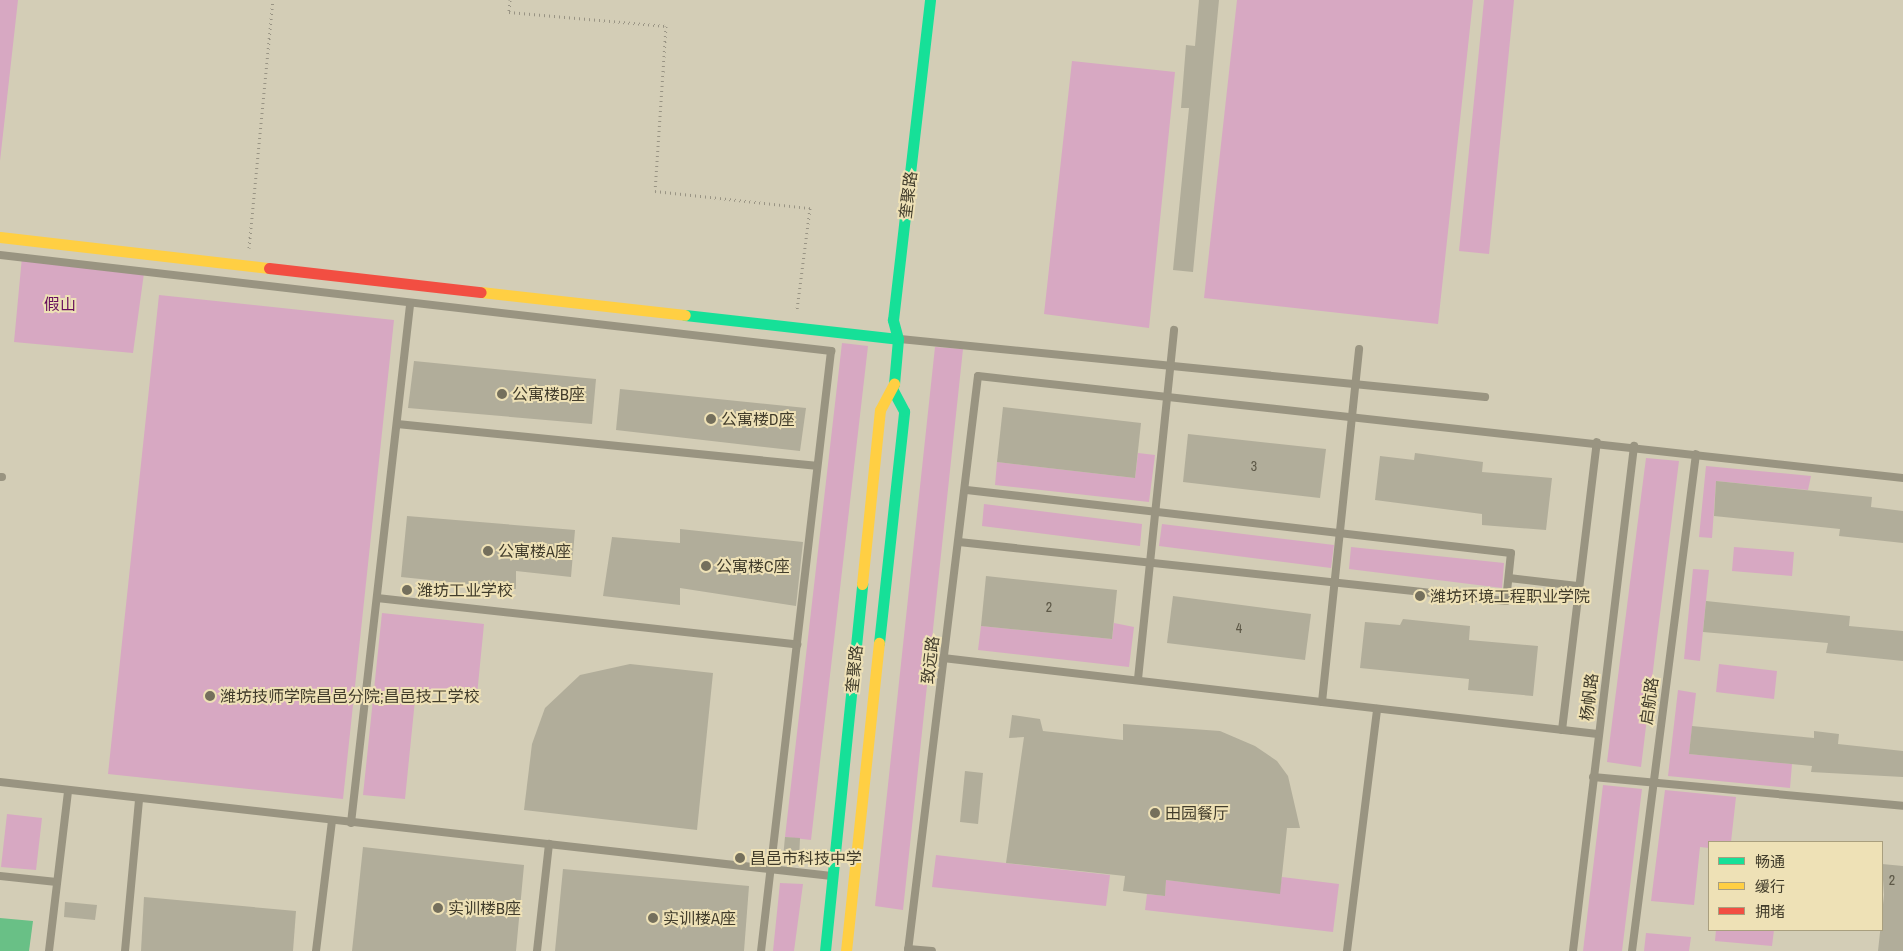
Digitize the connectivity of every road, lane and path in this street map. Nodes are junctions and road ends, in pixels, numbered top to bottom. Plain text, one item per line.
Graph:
1 (273, 0) edge
2 (510, 0) edge
3 (930, 0) edge
4 (0, 237) edge
5 (0, 256) edge
6 (262, 267) junction
7 (410, 305) junction
8 (794, 328) junction
9 (1174, 330) dead end
10 (898, 339) junction
11 (1359, 349) dead end
12 (1171, 366) junction
13 (1356, 385) junction
14 (893, 390) junction
15 (1485, 397) dead end
16 (1169, 398) junction
17 (1352, 418) junction
18 (397, 424) junction
19 (1597, 442) junction
20 (1634, 446) junction
21 (1696, 454) junction
22 (816, 466) junction
23 (1903, 478) edge
24 (967, 490) junction
25 (1157, 515) junction
26 (1342, 535) junction
27 (959, 542) junction
28 (1151, 564) junction
29 (1509, 578) junction
30 (1337, 586) junction
31 (1578, 586) junction
32 (376, 598) junction
33 (797, 644) junction
34 (944, 658) junction
35 (1138, 679) junction
36 (1322, 702) junction
37 (1377, 709) junction
38 (1562, 730) junction
39 (1598, 734) junction
40 (1594, 777) junction
41 (0, 782) edge
42 (1652, 782) junction
43 (68, 791) junction
44 (139, 799) junction
45 (1903, 806) edge
46 (332, 820) junction
47 (351, 823) junction
48 (549, 844) junction
49 (769, 868) junction
50 (0, 876) edge
51 (834, 876) junction
52 (57, 882) junction
53 (908, 950) edge
54 (49, 951) edge
55 (125, 951) edge
56 (316, 951) edge
57 (537, 951) edge
58 (761, 951) edge
59 (825, 951) edge
60 (846, 951) edge
61 (932, 951) edge
62 (1347, 951) edge
63 (1573, 951) edge
64 (1632, 951) edge

1 - 6 path
2 - 8 path
3 - 10 street, 奎聚路
4 - 6 street
5 - 7 lane
6 - 8 street
7 - 18 lane
7 - 22 lane
8 - 10 street
9 - 12 lane
10 - 12 lane
10 - 14 street, 奎聚路
11 - 13 lane
12 - 13 lane
12 - 16 lane
13 - 15 lane
13 - 17 lane
14 - 51 street, 奎聚路
14 - 60 street, 奎聚路
16 - 17 lane
16 - 24 lane, 致远路
16 - 25 lane
17 - 19 lane
17 - 26 lane
18 - 22 lane
18 - 32 lane
19 - 20 lane
19 - 31 lane
20 - 21 lane
20 - 39 lane, 杨帆路
21 - 23 lane
21 - 42 lane, 启航路
22 - 33 lane
24 - 25 lane
24 - 27 lane, 致远路
25 - 26 lane
25 - 28 lane
26 - 29 lane
26 - 30 lane
27 - 28 lane
27 - 34 lane, 致远路
28 - 30 lane
28 - 35 lane
29 - 30 lane
29 - 31 lane
30 - 36 lane
31 - 38 lane
32 - 33 lane
32 - 47 lane
33 - 49 lane
34 - 35 lane
34 - 53 lane, 致远路
35 - 36 lane
36 - 37 lane
37 - 38 lane
37 - 62 lane
38 - 39 lane
39 - 40 lane, 杨帆路
40 - 42 lane
40 - 63 lane, 杨帆路
41 - 43 lane
42 - 45 lane
42 - 64 lane, 启航路
43 - 44 lane
43 - 52 lane
44 - 46 lane
44 - 55 lane
46 - 47 lane
46 - 56 lane
47 - 48 lane
48 - 49 lane
48 - 57 lane
49 - 51 lane
49 - 58 lane
50 - 52 lane
51 - 59 street, 奎聚路
52 - 54 lane
53 - 61 lane

